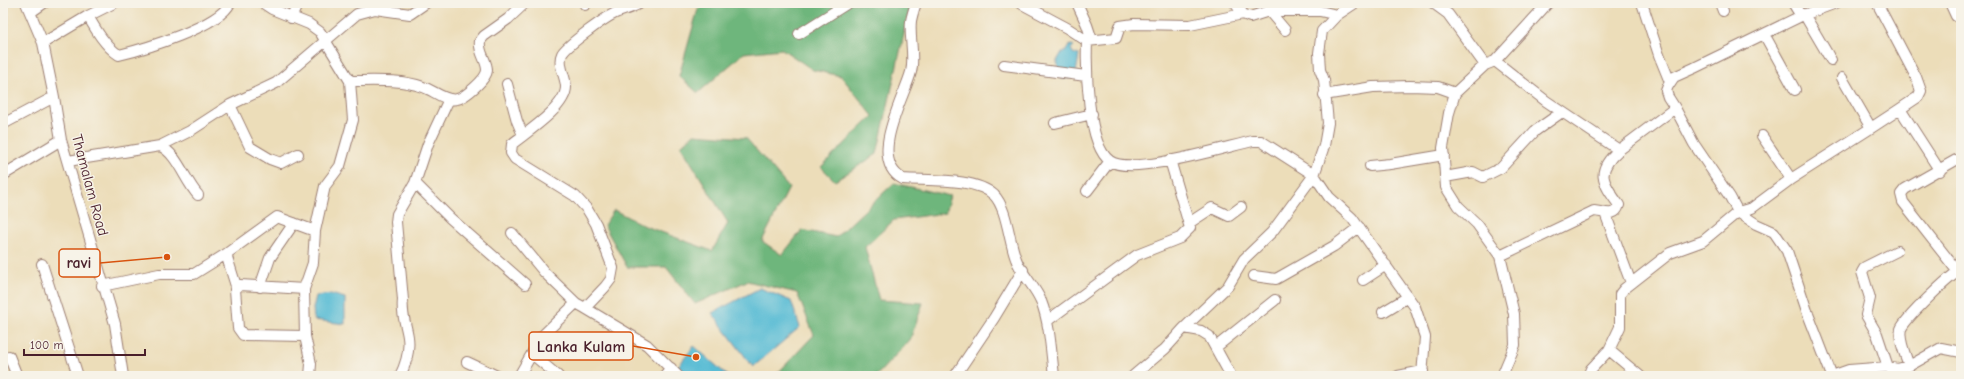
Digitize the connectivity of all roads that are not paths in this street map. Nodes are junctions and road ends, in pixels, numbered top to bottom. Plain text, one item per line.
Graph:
1 (44, 3) edge
2 (114, 3) edge
3 (230, 3) edge
4 (263, 3) edge
5 (298, 3) edge
6 (425, 3) edge
7 (525, 3) edge
8 (640, 3) edge
9 (848, 3) edge
10 (916, 3) edge
11 (1077, 3) edge
12 (1235, 3) edge
13 (1356, 3) edge
14 (1433, 3) edge
15 (1548, 3) edge
16 (1642, 3) edge
17 (1794, 3) edge
18 (1836, 3) edge
19 (1877, 3) edge
20 (1950, 3) edge
21 (1022, 4) edge
22 (29, 8) edge
23 (1269, 11) junction
24 (1244, 14) junction
25 (1337, 15) junction
26 (1802, 15) junction
27 (88, 16) junction
28 (1956, 16) dead end
29 (291, 18) junction
30 (1285, 30) dead end
31 (799, 34) dead end
32 (1764, 34) junction
33 (325, 40) junction
34 (1089, 41) junction
35 (42, 43) junction
36 (1831, 60) dead end
37 (1495, 61) junction
38 (1004, 65) dead end
39 (1485, 65) junction
40 (1086, 76) junction
41 (1842, 78) dead end
42 (350, 81) junction
43 (1670, 82) junction
44 (507, 84) dead end
45 (1795, 90) dead end
46 (1456, 93) junction
47 (1324, 95) junction
48 (54, 97) junction
49 (450, 99) junction
50 (230, 105) junction
51 (1676, 108) junction
52 (1900, 109) junction
53 (1562, 112) junction
54 (1092, 114) junction
55 (3, 124) edge
56 (1055, 124) dead end
57 (1871, 128) junction
58 (523, 135) junction
59 (1762, 136) dead end
60 (61, 140) junction
61 (160, 146) junction
62 (1619, 150) junction
63 (298, 154) dead end
64 (1444, 155) junction
65 (1170, 160) junction
66 (1961, 160) edge
67 (68, 161) junction
68 (1110, 161) junction
69 (1370, 166) dead end
70 (1940, 171) junction
71 (3, 175) edge
72 (1314, 175) junction
73 (1445, 177) junction
74 (1791, 179) junction
75 (415, 183) junction
76 (1087, 191) dead end
77 (198, 195) dead end
78 (1241, 207) dead end
79 (1738, 212) junction
80 (1605, 213) junction
81 (294, 223) junction
82 (1189, 223) junction
83 (1359, 227) junction
84 (315, 231) junction
85 (512, 233) dead end
86 (1897, 251) dead end
87 (226, 254) junction
88 (1500, 256) junction
89 (42, 264) dead end
90 (1386, 265) junction
91 (1023, 270) junction
92 (1959, 271) edge
93 (1254, 276) dead end
94 (1363, 280) dead end
95 (525, 284) dead end
96 (1631, 284) junction
97 (102, 286) junction
98 (236, 286) junction
99 (260, 287) junction
100 (304, 289) junction
101 (1408, 297) junction
102 (1275, 300) dead end
103 (576, 303) junction
104 (586, 308) junction
105 (1383, 312) dead end
106 (1046, 321) junction
107 (1184, 328) junction
108 (305, 336) junction
109 (1216, 347) junction
110 (1609, 350) junction
111 (1961, 352) edge
112 (532, 354) junction
113 (9, 356) dead end
114 (467, 362) dead end
115 (1909, 366) junction
116 (1888, 367) junction
117 (675, 372) edge
118 (1423, 373) edge
119 (401, 375) edge
120 (17, 376) edge
121 (78, 376) edge
122 (123, 376) edge
123 (310, 376) edge
124 (496, 376) edge
125 (518, 376) edge
126 (558, 376) edge
127 (664, 376) edge
128 (955, 376) edge
129 (1054, 376) edge
130 (1133, 376) edge
131 (1231, 376) edge
132 (1398, 376) edge
133 (1505, 376) edge
134 (1588, 376) edge
135 (1640, 376) edge
136 (1832, 376) edge

1 - 22 street
2 - 27 street
3 - 27 street
4 - 29 street
5 - 29 street
6 - 33 street
7 - 49 street
8 - 58 street
9 - 31 street
10 - 91 street
11 - 34 street
12 - 24 street
13 - 25 street
14 - 39 street
15 - 37 street
16 - 43 street
17 - 26 street
18 - 26 street
19 - 52 street
20 - 28 street
21 - 34 street
22 - 35 street, Thamalam Road
23 - 24 street
23 - 25 street
23 - 30 street
24 - 34 street
25 - 47 street
26 - 32 street
26 - 36 street
27 - 35 street
29 - 33 street
32 - 43 street
32 - 45 street
33 - 42 street
33 - 50 street
34 - 40 street
35 - 48 street, Thamalam Road
37 - 39 street
37 - 53 street
38 - 40 street
39 - 46 street
40 - 54 street
41 - 57 street
42 - 49 street
42 - 84 street
43 - 51 street
44 - 58 street
46 - 47 street
46 - 64 street
47 - 72 street
48 - 55 street
48 - 60 street, Thamalam Road
49 - 75 street
50 - 61 street
50 - 63 street
51 - 62 street
51 - 79 street
52 - 57 street
52 - 70 street
53 - 62 street
53 - 73 street
54 - 56 street
54 - 68 street
57 - 74 street
58 - 104 street
59 - 74 street
60 - 67 street, Thamalam Road
60 - 71 street
61 - 67 street
61 - 77 street
62 - 80 street
64 - 69 street
64 - 73 street
65 - 68 street
65 - 72 street
65 - 82 street
66 - 70 street
67 - 97 street, Thamalam Road
68 - 76 street
70 - 92 street
72 - 83 street
72 - 107 street
73 - 88 street
74 - 79 street
75 - 95 street
75 - 119 street
78 - 82 street
79 - 96 street
79 - 136 street
80 - 88 street
80 - 96 street
81 - 84 street
81 - 87 street
81 - 99 street
82 - 106 street
83 - 90 street
83 - 93 street
84 - 100 street
85 - 103 street
86 - 116 street
87 - 97 street
87 - 98 street
88 - 133 street
89 - 121 street
90 - 94 street
90 - 101 street
91 - 106 street
91 - 128 street
92 - 115 street
96 - 110 street
97 - 122 street, Thamalam Road
98 - 99 street
98 - 108 street
99 - 100 street
100 - 108 street
101 - 105 street
101 - 118 street
102 - 109 street
103 - 104 street
103 - 112 street
104 - 117 street
106 - 129 street
107 - 109 street
107 - 130 street
108 - 123 street
109 - 131 street
110 - 134 street
110 - 135 street
111 - 115 street
112 - 125 street
112 - 126 street
113 - 120 street
114 - 124 street
115 - 116 street
116 - 136 street
117 - 127 street
118 - 132 street

